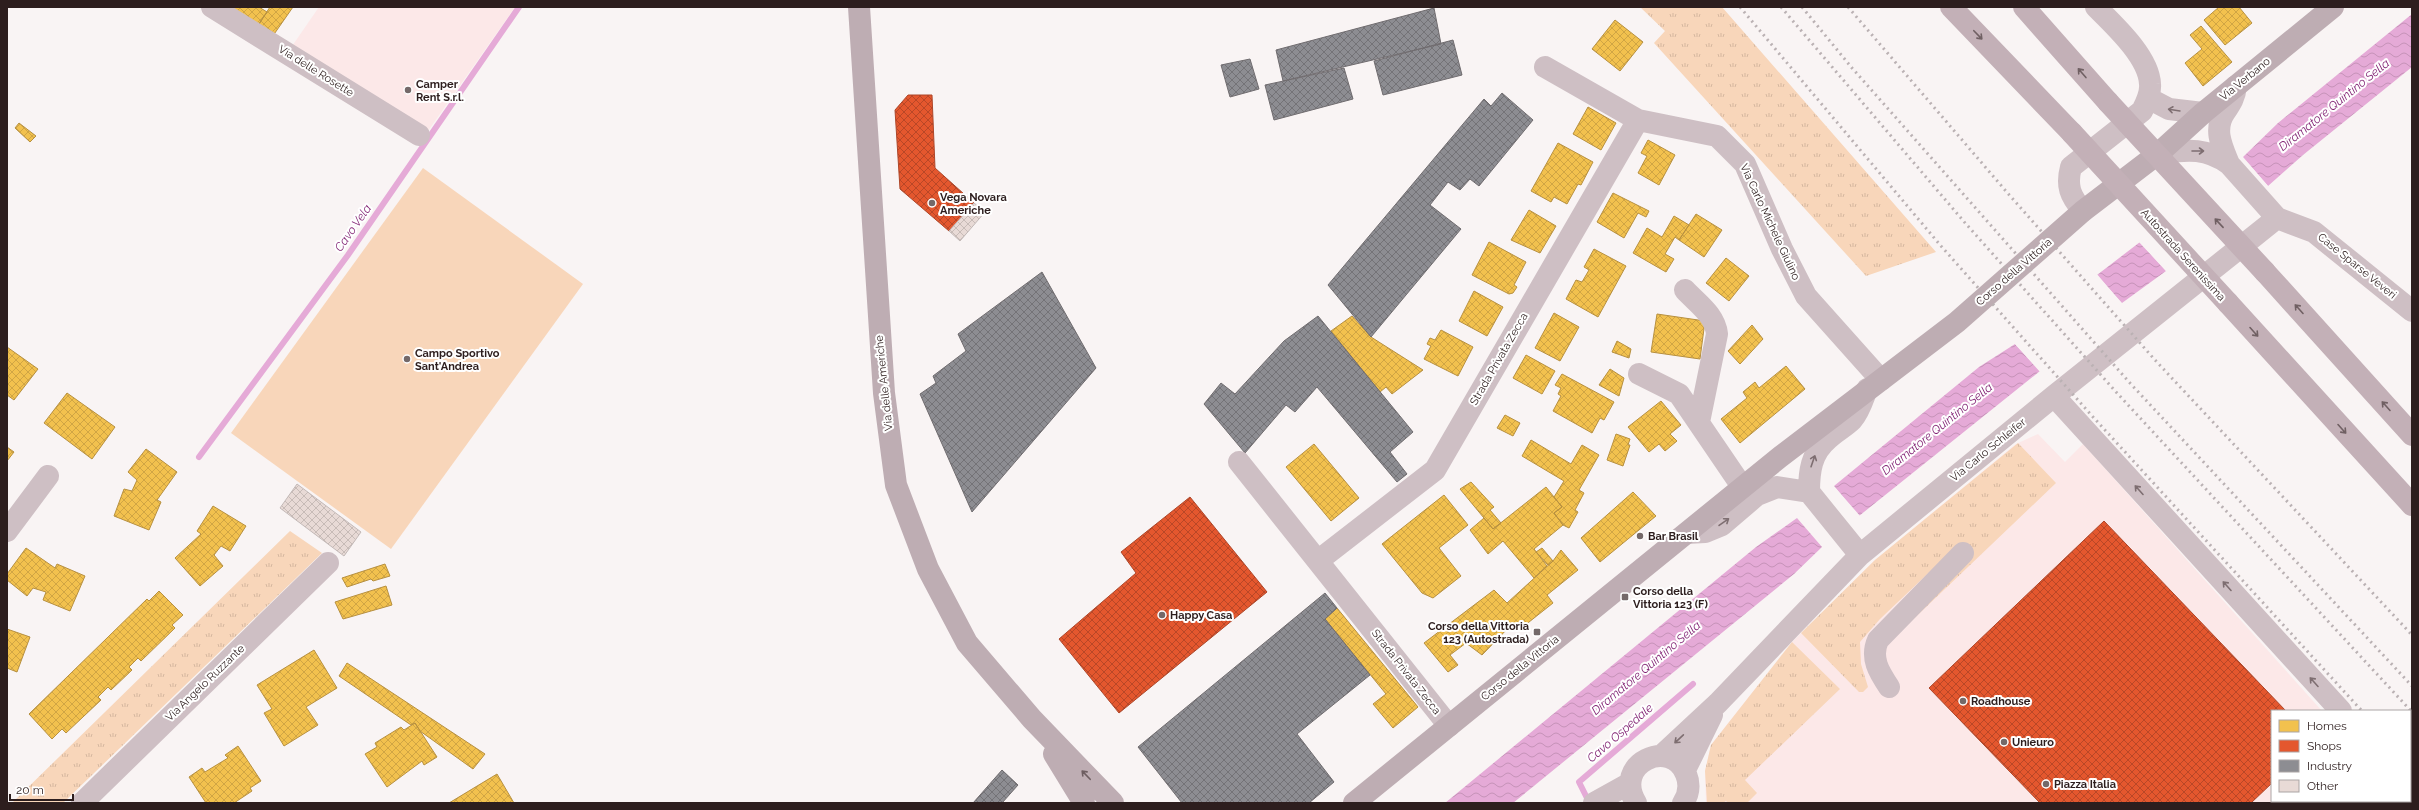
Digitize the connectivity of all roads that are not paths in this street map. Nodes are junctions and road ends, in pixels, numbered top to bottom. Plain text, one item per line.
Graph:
1 (212, 7) edge
2 (859, 7) edge
3 (1951, 7) edge
4 (2024, 7) edge
5 (2096, 7) edge
6 (2333, 7) edge
7 (1544, 68) dead end
8 (2236, 86) junction
9 (2148, 98) junction
10 (2204, 113) junction
11 (1638, 120) junction
12 (419, 135) dead end
13 (2159, 153) junction
14 (2229, 164) junction
15 (2083, 211) junction
16 (2277, 218) junction
17 (1685, 290) dead end
18 (2412, 311) edge
19 (1639, 374) dead end
20 (1874, 384) junction
21 (2054, 396) junction
22 (1698, 422) junction
23 (2412, 434) edge
24 (1239, 462) dead end
25 (48, 476) dead end
26 (1743, 488) junction
27 (1809, 492) junction
28 (2412, 505) edge
29 (7, 531) edge
30 (1687, 533) junction
31 (1854, 547) junction
32 (1963, 553) dead end
33 (1319, 560) junction
34 (328, 564) dead end
35 (1889, 687) dead end
36 (1718, 703) junction
37 (2339, 710) edge
38 (1032, 719) junction
39 (1449, 726) junction
40 (1661, 756) junction
41 (1685, 770) junction
42 (1633, 793) edge
43 (1686, 801) edge
44 (1597, 802) edge
45 (82, 803) edge
46 (1084, 803) edge
47 (1113, 803) edge
48 (1354, 803) edge

1 - 12 street, Via delle Rosette
2 - 38 main road, Via delle Americhe
3 -> 28 highway, Autostrada Serenissima, bridge
23 -> 4 highway, bridge
5 - 9 street
6 - 8 main road, Via Verbano
7 - 11 street, Via Carlo Michele Giulino
8 - 10 main road, Via Verbano
8 - 14 street, Case Sparse Veveri
10 -> 9 street
9 - 15 street
10 - 13 main road, Via Verbano
11 - 20 street, Via Carlo Michele Giulino
11 - 33 street, Strada Privata Zecca
13 -> 14 street, Case Sparse Veveri
13 - 15 main road, Corso della Vittoria
14 - 16 street, Case Sparse Veveri
15 - 20 main road, Corso della Vittoria
16 - 18 street, Case Sparse Veveri
16 - 21 street, Via Carlo Schleifer
17 - 22 street
19 - 22 street
20 - 26 main road, Corso della Vittoria
27 -> 20 street, Corso della Vittoria
21 - 31 street, Via Carlo Schleifer
37 -> 21 street
22 - 26 street
24 - 33 street, Strada Privata Zecca
25 - 29 street
26 - 30 main road, Corso della Vittoria
30 -> 27 street
27 - 31 street
30 - 39 main road, Corso della Vittoria
31 - 36 street, Via Carlo Schleifer
32 - 35 street
33 - 39 street, Strada Privata Zecca
34 - 45 street, Via Angelo Ruzzante
36 -> 40 street
36 - 41 street
38 - 46 main road, Via delle Americhe
47 -> 38 main road, Via delle Americhe
39 - 48 main road, Corso della Vittoria
40 - 41 street
40 - 42 street
41 - 43 street
42 - 44 street

